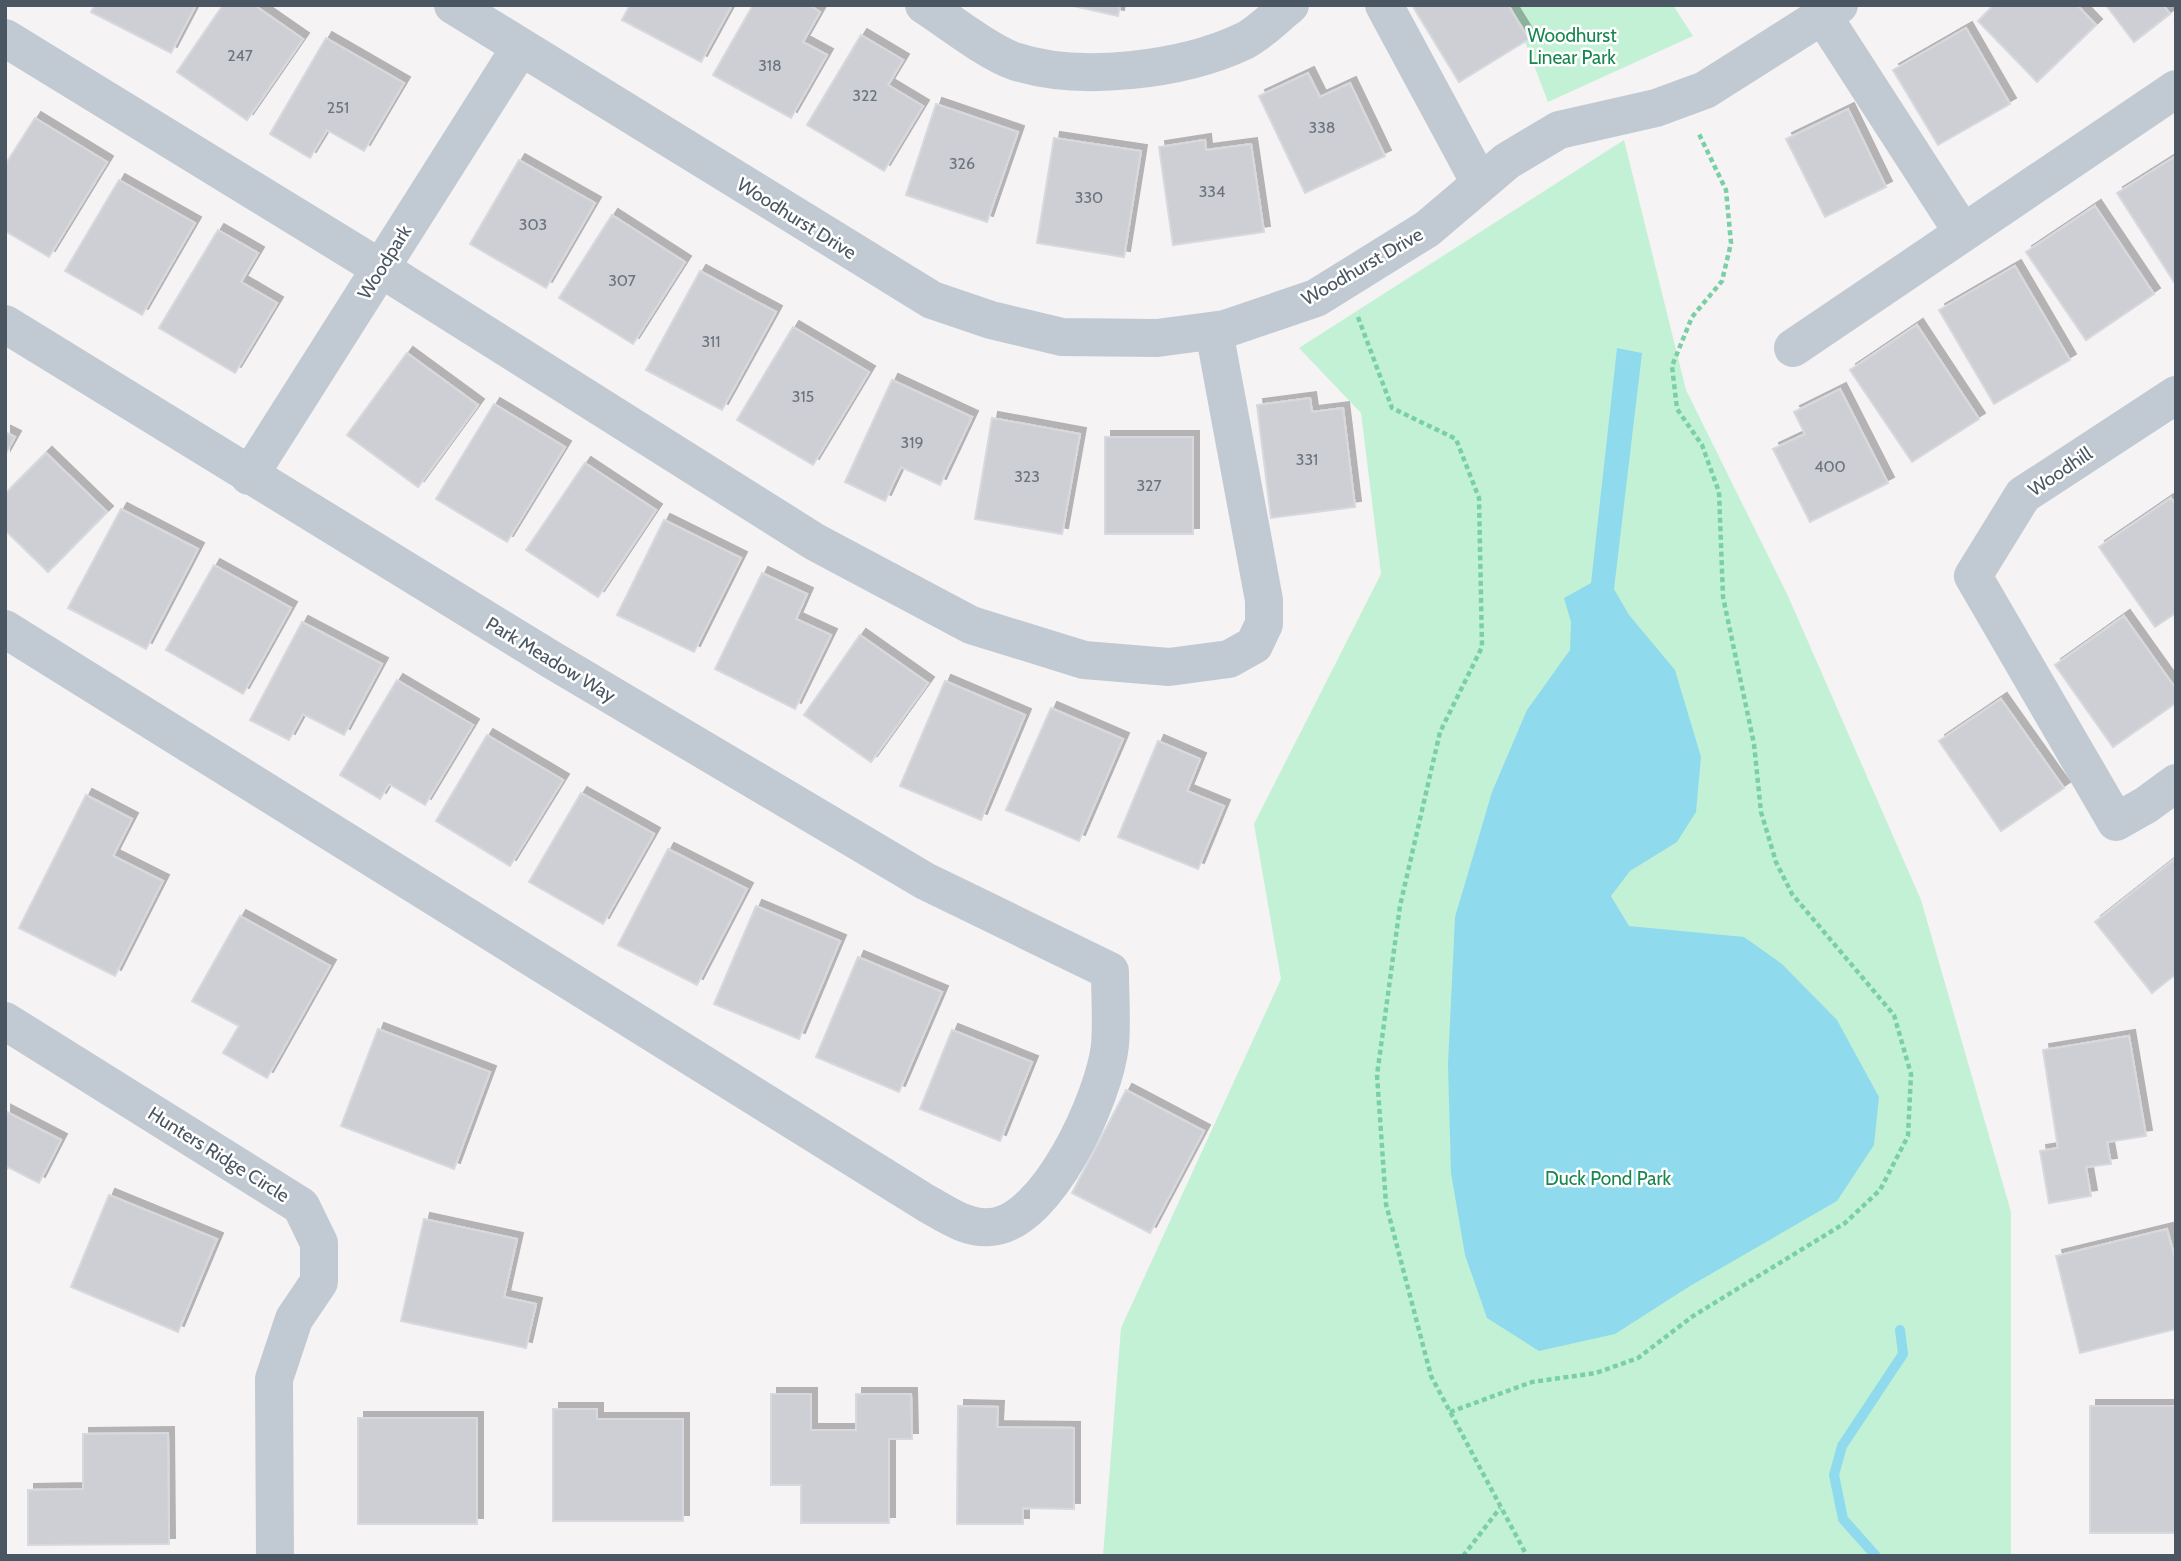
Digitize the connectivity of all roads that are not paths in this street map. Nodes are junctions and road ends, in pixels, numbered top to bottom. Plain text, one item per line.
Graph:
1 (453, 5) edge
2 (924, 5) edge
3 (1290, 5) edge
4 (1384, 5) edge
5 (1830, 9) edge
6 (5, 38) edge
7 (520, 48) junction
8 (2176, 89) edge
9 (1480, 183) junction
10 (1964, 233) junction
11 (380, 268) junction
12 (5, 324) edge
13 (1214, 331) junction
14 (1793, 348) dead end
15 (2176, 395) edge
16 (248, 476) junction
17 (5, 629) edge
18 (2176, 783) edge
19 (5, 1021) edge
20 (275, 1556) edge

1 - 7 street, Woodhurst Drive
2 - 3 street
4 - 9 street
5 - 9 street, Woodhurst Drive
5 - 10 street
6 - 11 street
7 - 11 street, Woodpark
7 - 13 street, Woodhurst Drive
8 - 10 street
9 - 13 street, Woodhurst Drive
10 - 14 street
11 - 13 street
11 - 16 street, Woodpark
12 - 16 street, Park Meadow Way
15 - 18 street, Woodhill
16 - 17 street, Park Meadow Way
19 - 20 street, Hunters Ridge Circle

